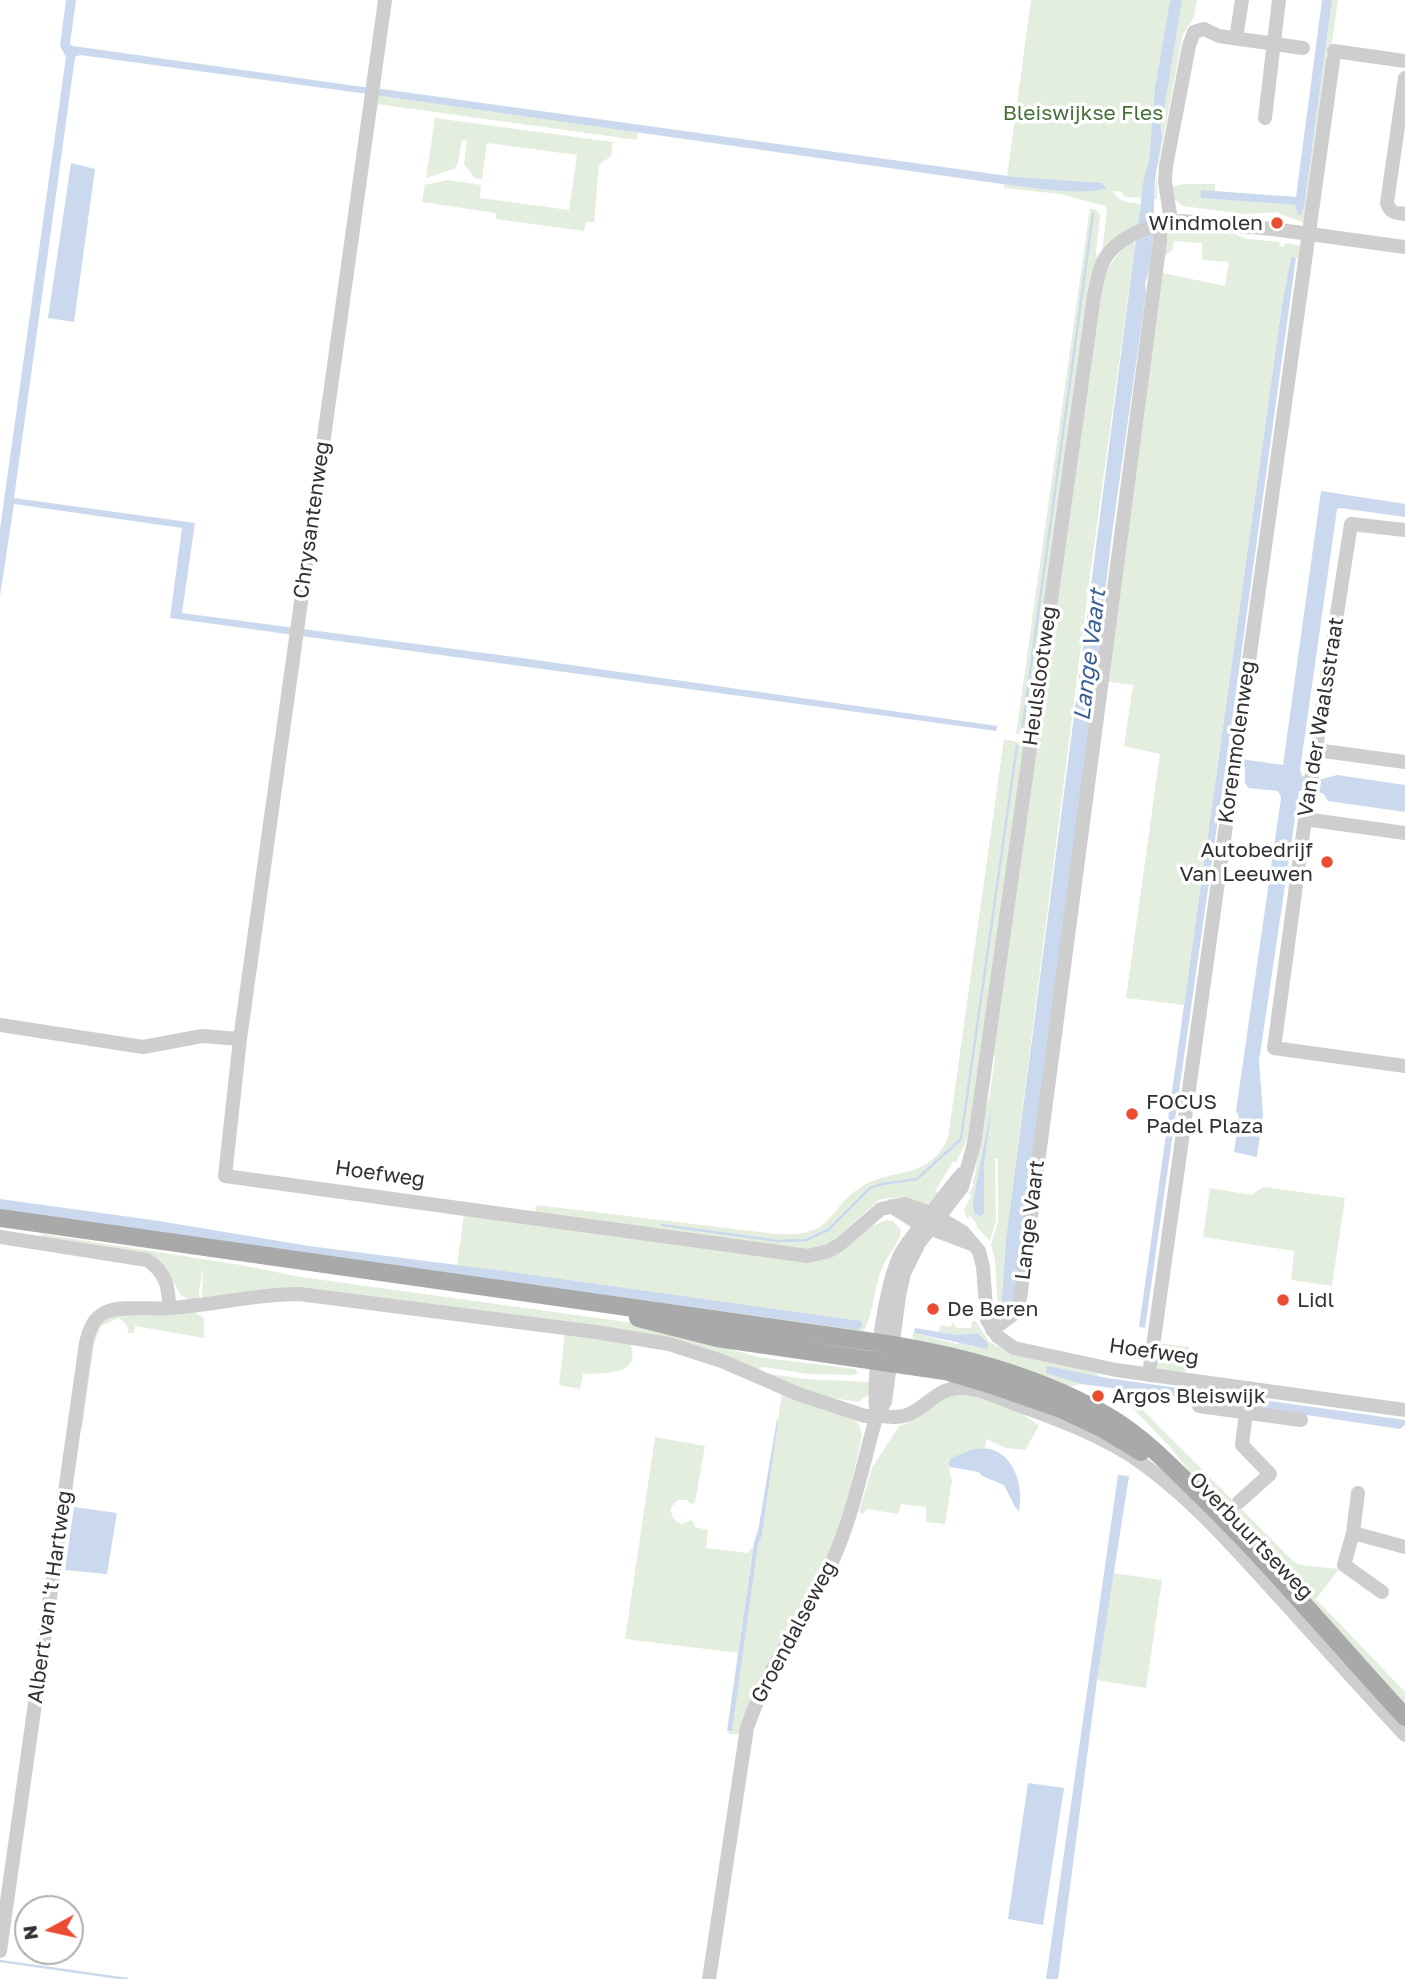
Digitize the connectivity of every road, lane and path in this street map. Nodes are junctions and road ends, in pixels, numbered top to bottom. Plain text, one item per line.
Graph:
1 (385, 0) edge
2 (1242, 0) edge
3 (1279, 0) edge
4 (1236, 38) junction
5 (1274, 43) junction
6 (1303, 48) dead end
7 (1405, 61) edge
8 (1405, 78) edge
9 (1265, 118) dead end
10 (1405, 214) edge
11 (1166, 223) junction
12 (1308, 233) junction
13 (1405, 247) edge
14 (1405, 530) edge
15 (1316, 750) junction
16 (1405, 762) edge
17 (1305, 819) junction
18 (1405, 833) edge
19 (0, 1025) edge
20 (240, 1040) junction
21 (1405, 1066) edge
22 (0, 1218) edge
23 (930, 1221) junction
24 (0, 1226) edge
25 (0, 1237) edge
26 (169, 1308) junction
27 (992, 1330) junction
28 (887, 1344) junction
29 (885, 1363) junction
30 (1149, 1376) junction
31 (1247, 1401) junction
32 (1199, 1406) dead end
33 (1405, 1410) edge
34 (877, 1414) junction
35 (1301, 1420) dead end
36 (1191, 1485) junction
37 (1359, 1493) dead end
38 (1239, 1502) dead end
39 (1353, 1534) junction
40 (1405, 1547) edge
41 (1382, 1592) dead end
42 (1405, 1717) edge
43 (1405, 1735) edge
44 (0, 1951) edge
45 (709, 1979) edge

1 - 20 street, Chrysantenweg
2 - 4 street
3 - 5 street
4 - 5 street, Lange Vaart
4 - 11 street, Lange Vaart
5 - 6 street, Lange Vaart
5 - 9 street
7 - 12 street
8 - 10 street
11 - 12 street
11 - 23 street, Heulslootweg
11 - 27 street, Lange Vaart
12 - 13 street
12 - 30 street, Korenmolenweg
14 - 15 street, Van der Waalsstraat
15 - 16 street
15 - 17 street, Van der Waalsstraat
17 - 18 street
17 - 21 street, Van der Waalsstraat
19 - 20 street
20 - 23 street, Hoefweg
22 - 28 main road
23 - 27 street, Hoefweg
23 - 28 street, Heulslootweg
24 - 29 main road
25 - 26 street
26 - 34 street
26 - 44 street, Albert van 't Hartweg
27 - 30 street, Hoefweg
28 - 29 street, Heulslootweg
28 - 36 main road, Overbuurtseweg
29 - 34 street, Groendalseweg
29 - 36 main road, Overbuurtseweg
30 - 31 street, Hoefweg
31 - 32 street, Hoefweg
31 - 33 street, Hoefweg
31 - 35 street, Hoefweg
31 - 38 street
34 - 43 street, Overbuurtseweg
34 - 45 street, Groendalseweg
36 - 42 main road, Overbuurtseweg
37 - 39 street
39 - 40 street
39 - 41 street

